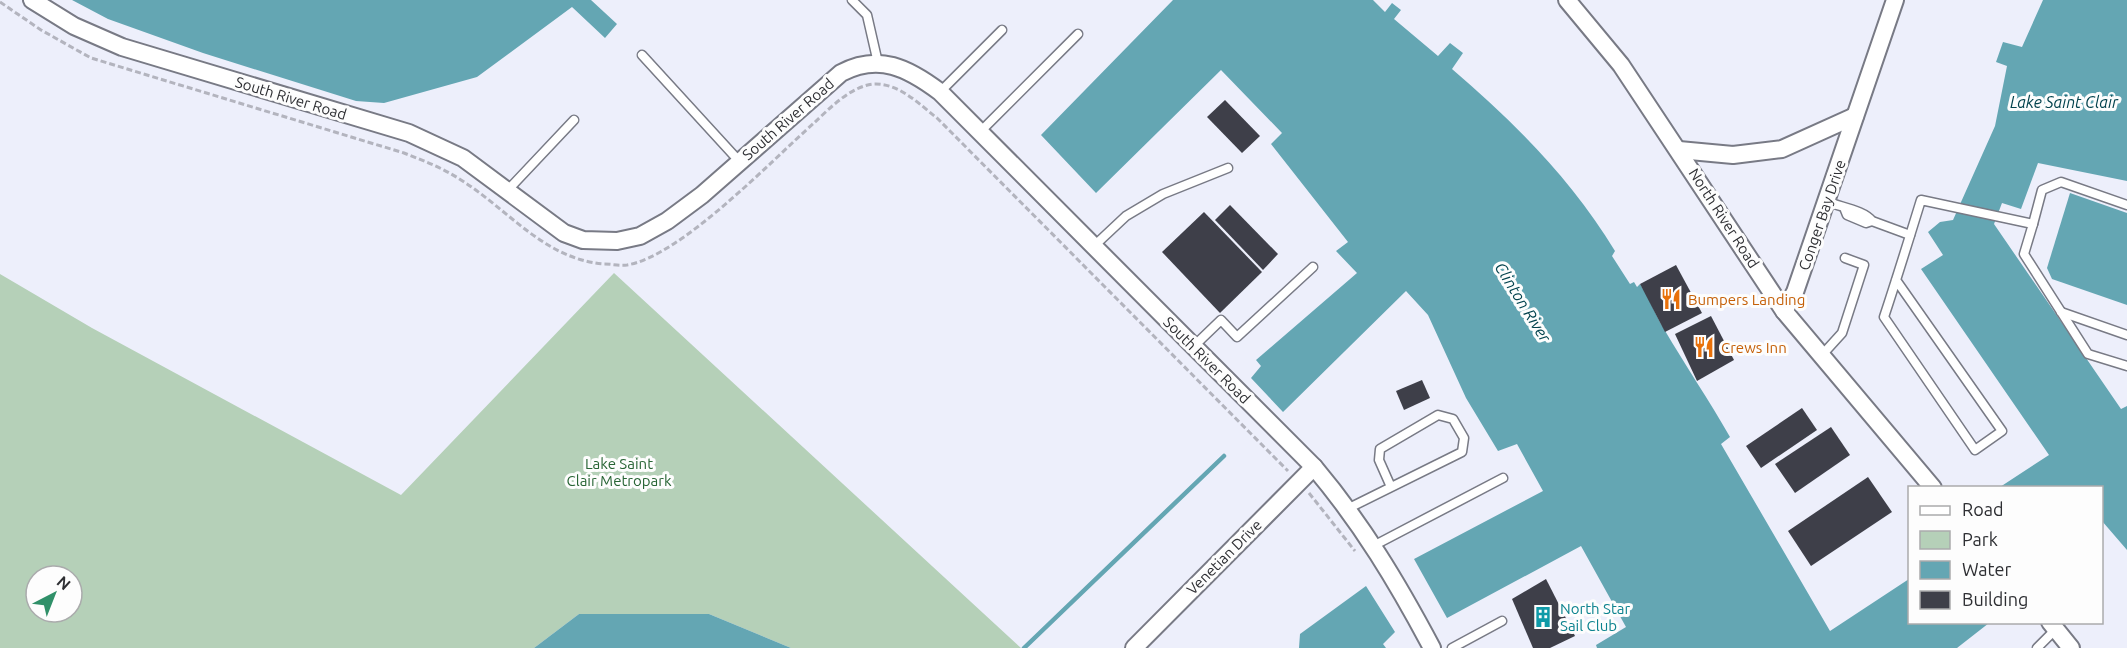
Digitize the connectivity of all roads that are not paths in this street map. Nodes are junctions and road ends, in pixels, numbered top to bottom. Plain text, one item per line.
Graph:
1 (32, 0) edge
2 (852, 0) edge
3 (1895, 0) edge
4 (1572, 2) edge
5 (1002, 30) dead end
6 (1078, 34) dead end
7 (642, 55) dead end
8 (878, 63) junction
9 (940, 92) junction
10 (1855, 116) junction
11 (574, 120) dead end
12 (980, 132) junction
13 (1679, 150) junction
14 (739, 161) junction
15 (1228, 168) dead end
16 (507, 191) junction
17 (1826, 201) junction
18 (2127, 205) edge
19 (2032, 224) junction
20 (1910, 235) junction
21 (1094, 246) junction
22 (1845, 258) dead end
23 (1313, 267) dead end
24 (1896, 280) junction
25 (1784, 311) junction
26 (2061, 312) junction
27 (2127, 335) edge
28 (1194, 346) junction
29 (1822, 356) junction
30 (2127, 366) edge
31 (1314, 467) junction
32 (1503, 478) dead end
33 (1932, 486) edge
34 (1391, 488) junction
35 (1349, 508) junction
36 (1375, 545) junction
37 (1502, 621) dead end
38 (2053, 626) edge
39 (1134, 648) edge
40 (1432, 648) edge
41 (1452, 648) edge
42 (2037, 648) edge
43 (2071, 648) edge

1 - 16 street, South River Road
2 - 8 lane
3 - 10 street, Conger Bay Drive
4 - 13 street, North River Road
5 - 9 lane
6 - 12 lane
7 - 14 lane
8 - 9 street, South River Road
8 - 14 street, South River Road
9 - 12 street, South River Road
10 - 13 street
10 - 17 street, Conger Bay Drive
11 - 16 lane
12 - 21 street, South River Road
13 - 25 street, North River Road
14 - 16 street, South River Road
15 - 21 lane
17 - 20 lane
17 - 25 street, Conger Bay Drive
18 - 19 lane
19 - 20 lane
19 - 26 lane
20 - 24 lane
21 - 28 street, South River Road
22 - 29 lane
23 - 28 lane
24 - 24 lane
25 - 29 street, North River Road
26 - 27 lane
26 - 30 lane
28 - 31 street, South River Road
29 - 33 street, North River Road
31 - 35 street, South River Road
31 - 39 street, Venetian Drive
32 - 36 lane
34 - 34 lane
34 - 35 lane
35 - 36 street, South River Road
36 - 40 street, South River Road
37 - 41 lane
38 - 42 lane
38 - 43 street

